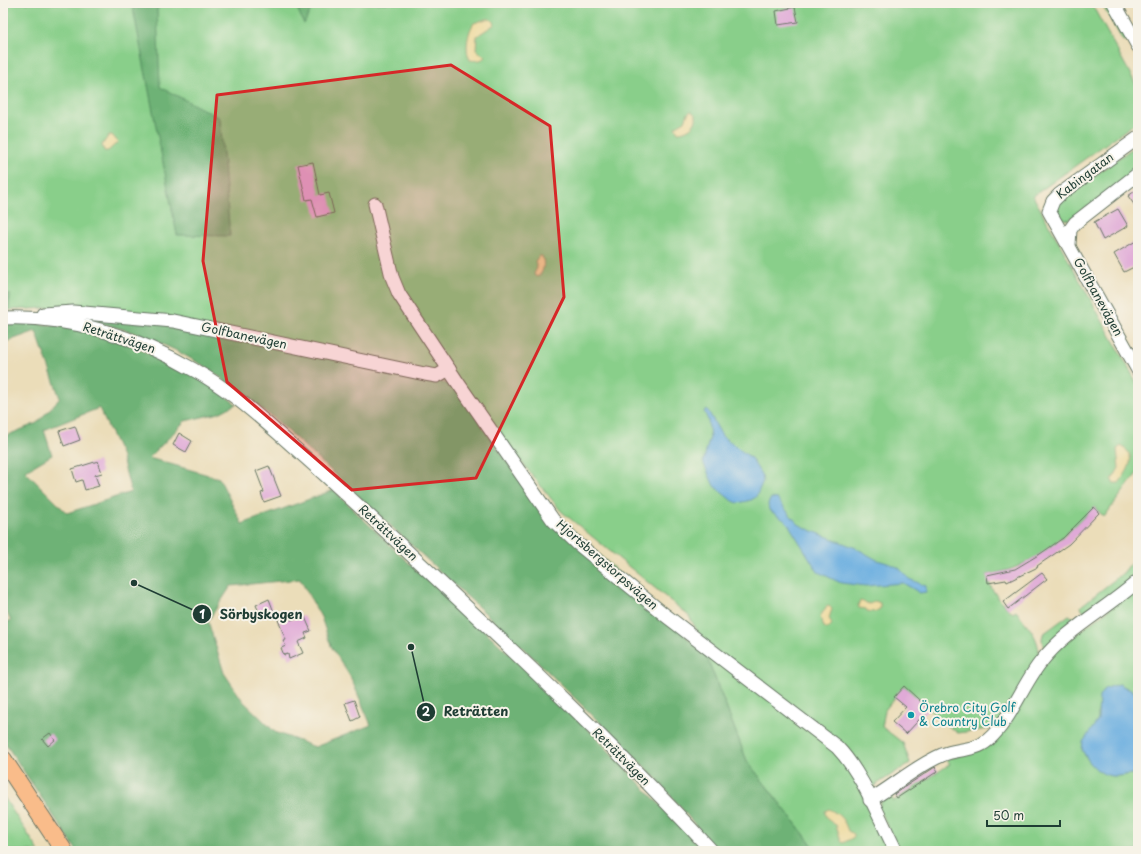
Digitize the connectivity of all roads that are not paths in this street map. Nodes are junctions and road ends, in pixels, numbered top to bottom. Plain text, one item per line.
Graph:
1 (1114, 3) edge
2 (1138, 46) edge
3 (1138, 138) edge
4 (1138, 174) edge
5 (375, 204) dead end
6 (1056, 222) junction
7 (1075, 223) junction
8 (1070, 244) junction
9 (3, 318) edge
10 (37, 318) junction
11 (449, 369) junction
12 (1138, 370) edge
13 (1138, 581) edge
14 (3, 759) edge
15 (870, 800) junction
16 (64, 851) edge
17 (712, 851) edge
18 (896, 851) edge

1 - 2 street
3 - 6 street, Kabingatan
4 - 7 street
5 - 11 street, Hjortsbergstorpsvägen
6 - 7 street
6 - 8 street, Kabingatan
7 - 8 street
8 - 12 street, Golfbanevägen
9 - 10 street, Reträttvägen
10 - 11 street, Golfbanevägen
10 - 17 street, Reträttvägen
11 - 15 street, Hjortsbergstorpsvägen
13 - 15 street
14 - 16 main road
15 - 18 street, Hjortsbergstorpsvägen

